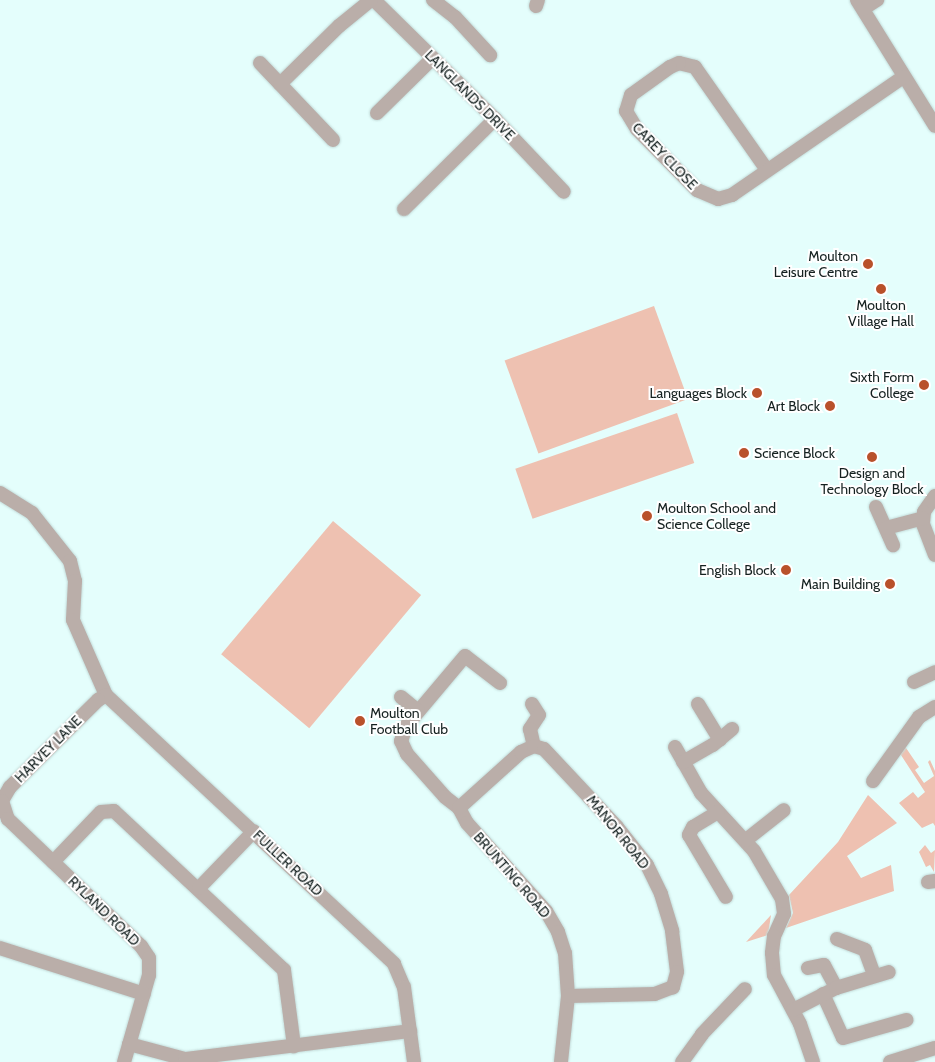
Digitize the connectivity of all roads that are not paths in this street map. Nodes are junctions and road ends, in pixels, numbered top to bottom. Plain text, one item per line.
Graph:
1 (373, 0) edge
2 (433, 0) edge
3 (876, 0) edge
4 (860, 4) edge
5 (490, 55) dead end
6 (433, 58) junction
7 (260, 63) dead end
8 (903, 77) junction
9 (280, 84) junction
10 (377, 113) dead end
11 (496, 119) junction
12 (935, 126) edge
13 (333, 140) dead end
14 (767, 170) junction
15 (564, 192) dead end
16 (404, 209) dead end
17 (0, 493) edge
18 (935, 496) edge
19 (876, 507) dead end
20 (923, 518) junction
21 (886, 528) junction
22 (893, 545) dead end
23 (935, 556) edge
24 (935, 672) edge
25 (914, 682) dead end
26 (500, 684) dead end
27 (106, 695) junction
28 (401, 697) dead end
29 (532, 704) dead end
30 (698, 704) dead end
31 (935, 707) edge
32 (418, 712) junction
33 (732, 729) dead end
34 (720, 740) junction
35 (534, 746) junction
36 (675, 747) dead end
37 (683, 762) junction
38 (873, 781) dead end
39 (460, 808) junction
40 (784, 810) dead end
41 (2, 811) edge
42 (718, 812) junction
43 (254, 831) junction
44 (746, 840) junction
45 (53, 862) junction
46 (199, 888) junction
47 (726, 897) dead end
48 (837, 939) dead end
49 (0, 948) edge
50 (808, 968) dead end
51 (889, 972) dead end
52 (874, 975) junction
53 (745, 989) dead end
54 (829, 991) junction
55 (144, 994) junction
56 (568, 996) junction
57 (793, 1010) junction
58 (906, 1020) dead end
59 (410, 1031) junction
60 (129, 1044) junction
61 (294, 1046) junction
62 (935, 1048) edge
63 (124, 1062) edge
64 (414, 1062) edge
65 (562, 1062) edge
66 (682, 1062) edge
67 (813, 1062) edge
68 (890, 1062) edge

1 - 6 street, LANGLANDS DRIVE
1 - 9 street
2 - 5 street
3 - 4 street
4 - 8 street
6 - 10 street
6 - 11 street, LANGLANDS DRIVE
7 - 9 street
8 - 12 street
8 - 14 street, CAREY CLOSE
9 - 13 street
11 - 15 street, LANGLANDS DRIVE
11 - 16 street
14 - 14 street, CAREY CLOSE
17 - 27 street
18 - 20 street
19 - 21 street
20 - 21 street
20 - 23 street
21 - 22 street
24 - 25 street
26 - 32 street
27 - 41 street, HARVEY LANE
27 - 43 street, FULLER ROAD
28 - 32 street
29 - 35 street
30 - 34 street
31 - 38 street
32 - 39 street
33 - 34 street
34 - 37 street
35 - 39 street
35 - 56 street, MANOR ROAD
36 - 37 street
37 - 42 street
39 - 56 street, BRUNTING ROAD
40 - 44 street
41 - 45 street, RYLAND ROAD
42 - 44 street
42 - 47 street
43 - 46 street
43 - 59 street, FULLER ROAD
44 - 57 street
45 - 46 street
45 - 55 street, RYLAND ROAD
46 - 61 street
48 - 52 street
49 - 55 street
50 - 54 street
51 - 52 street
52 - 54 street
53 - 66 street
54 - 57 street
54 - 58 street
55 - 60 street, RYLAND ROAD
56 - 65 street, BRUNTING ROAD
57 - 67 street
59 - 61 street
59 - 64 street, FULLER ROAD
60 - 61 street
60 - 63 street, RYLAND ROAD
62 - 68 street

